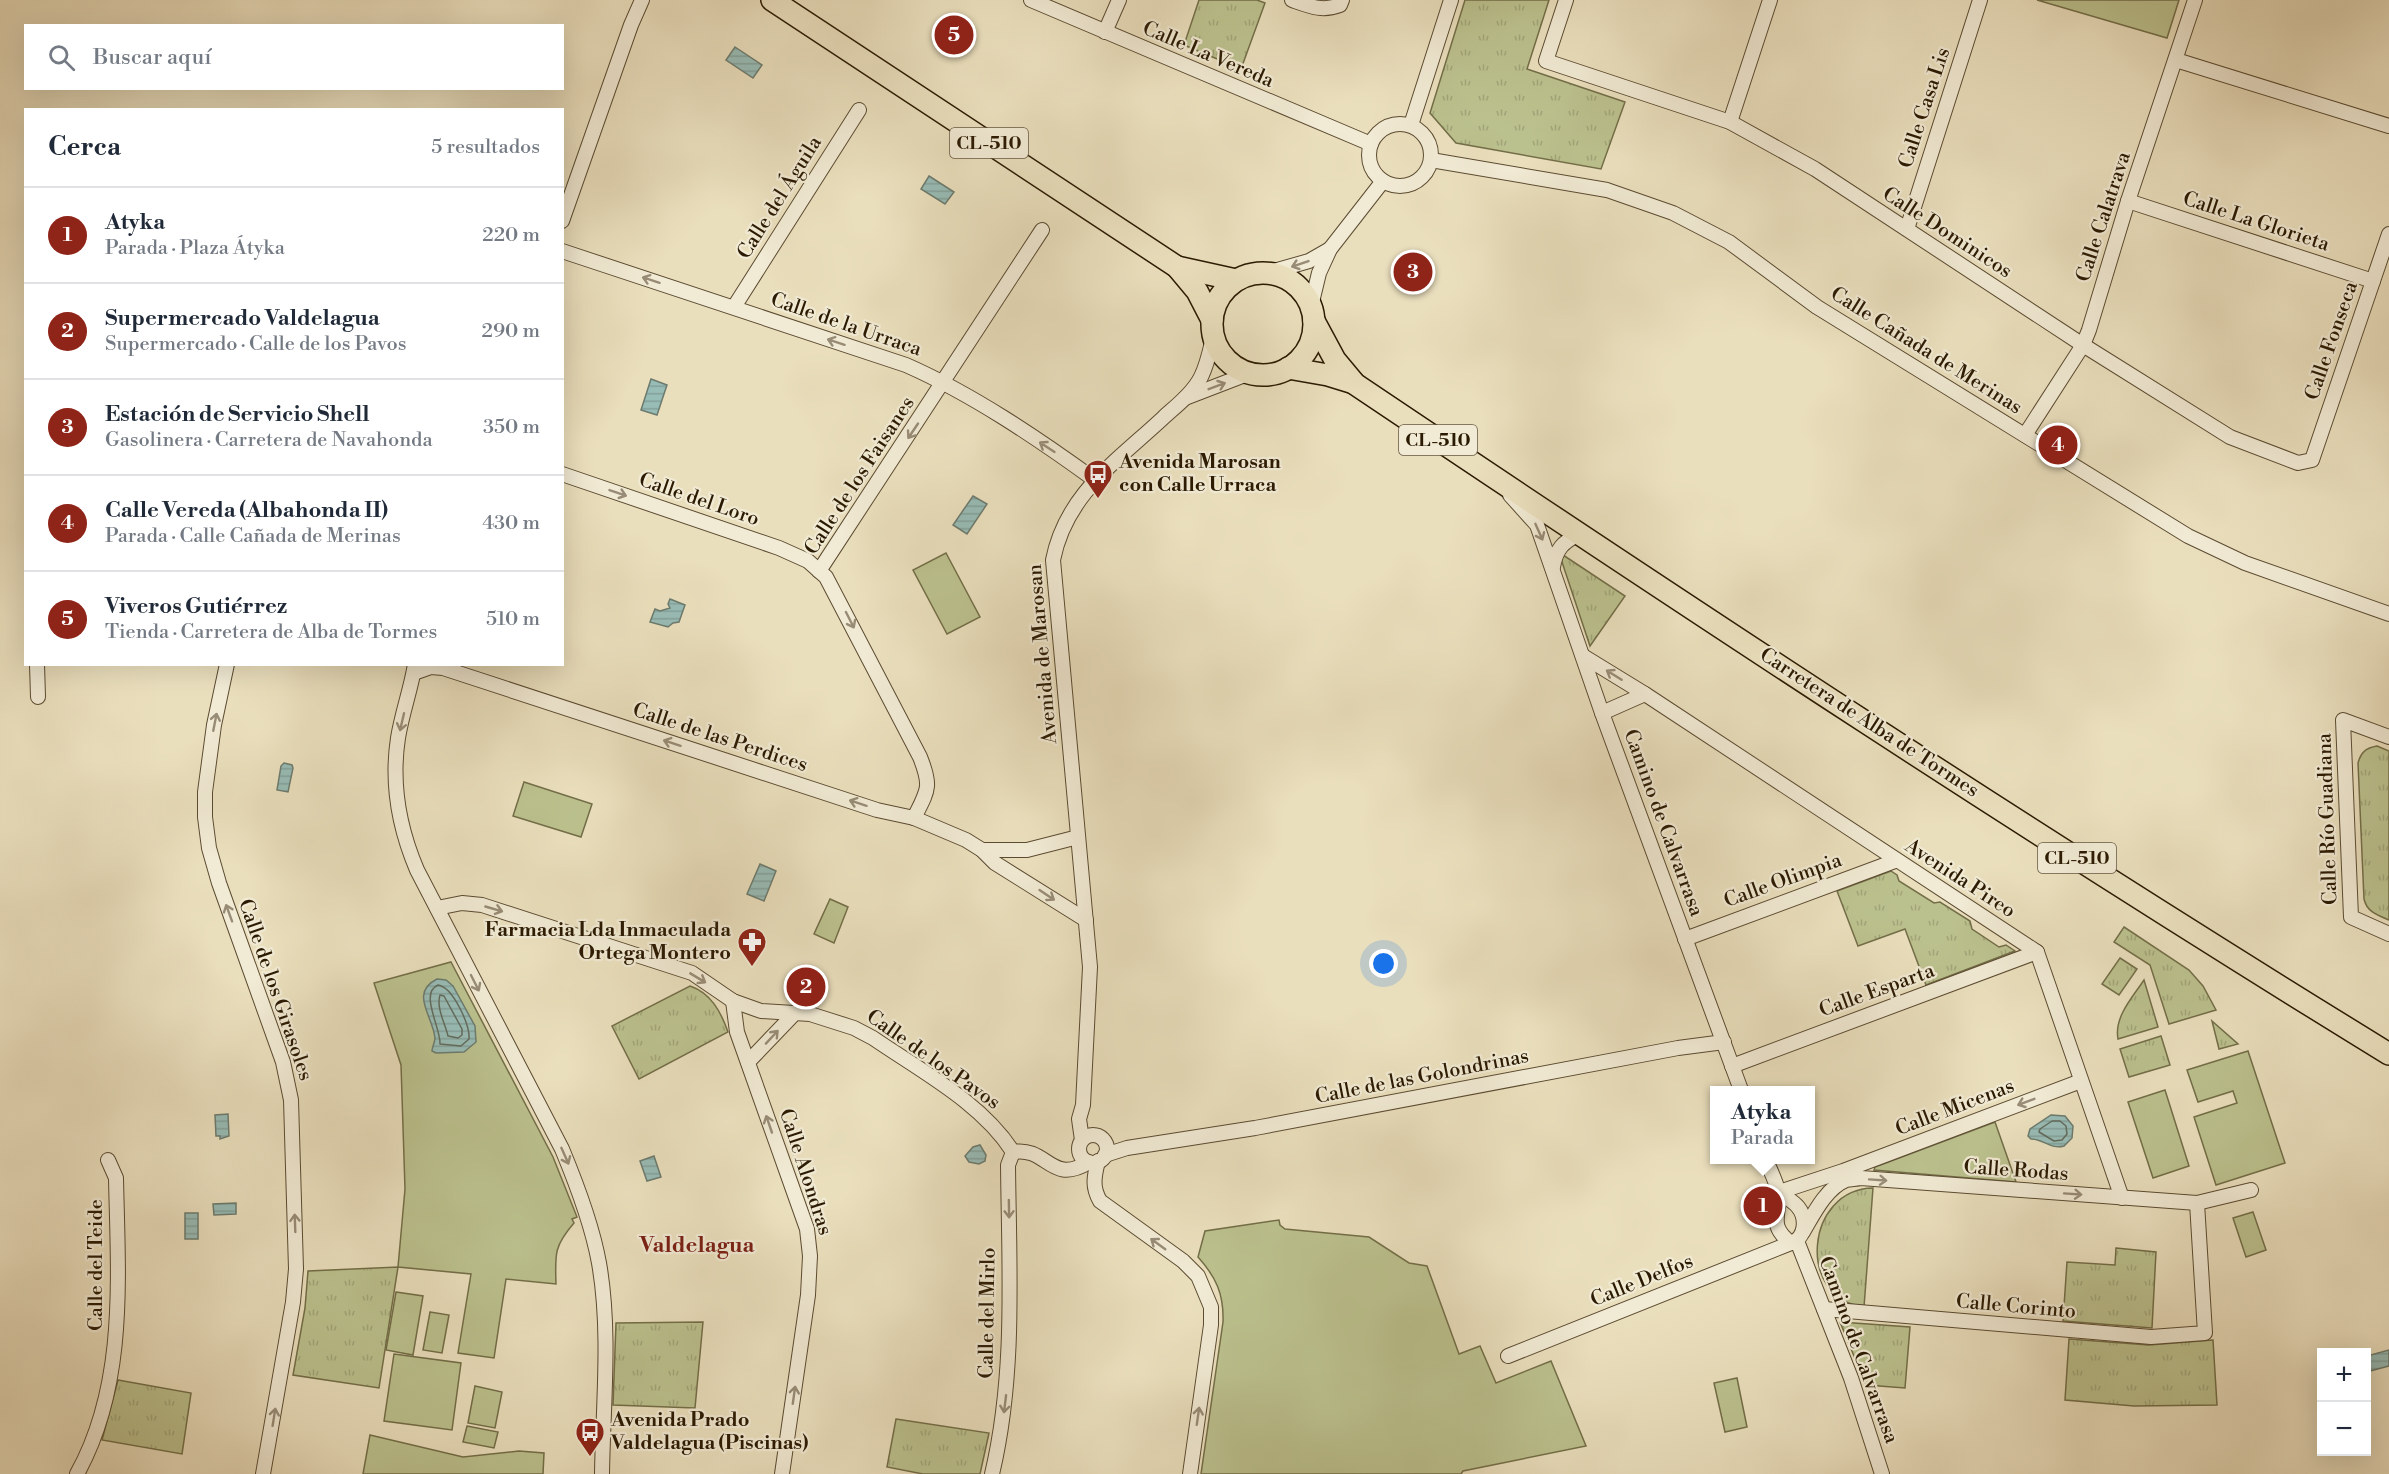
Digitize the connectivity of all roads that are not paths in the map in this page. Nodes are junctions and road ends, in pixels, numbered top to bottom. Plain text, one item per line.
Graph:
1 (642, 0) edge
2 (772, 0) edge
3 (1031, 0) edge
4 (1119, 0) edge
5 (1292, 0) edge
6 (1451, 0) edge
7 (1566, 0) edge
8 (1770, 0) edge
9 (1980, 0) edge
10 (2195, 0) edge
11 (1341, 3) edge
12 (1105, 32) junction
13 (2176, 60) junction
14 (859, 110) dead end
15 (1731, 122) junction
16 (1411, 125) junction
17 (2389, 126) edge
18 (1371, 144) junction
19 (1431, 160) junction
20 (1383, 181) junction
21 (2128, 201) junction
22 (564, 215) edge
23 (1906, 229) junction
24 (1042, 230) dead end
25 (2389, 234) edge
26 (1330, 249) junction
27 (564, 252) edge
28 (1177, 267) junction
29 (1267, 273) junction
30 (1236, 280) junction
31 (2373, 281) junction
32 (734, 307) junction
33 (1312, 314) junction
34 (1212, 329) junction
35 (2083, 345) junction
36 (1288, 368) junction
37 (1250, 373) junction
38 (942, 381) junction
39 (1355, 384) junction
40 (1183, 399) junction
41 (2025, 435) junction
42 (2312, 460) joint
43 (1487, 473) junction
44 (564, 475) edge
45 (1095, 480) junction
46 (1579, 534) junction
47 (1553, 567) junction
48 (819, 571) junction
49 (2389, 614) edge
50 (1583, 656) junction
51 (37, 666) edge
52 (227, 666) edge
53 (442, 666) edge
54 (414, 669) edge
55 (1645, 694) junction
56 (38, 697) dead end
57 (1602, 713) junction
58 (2389, 737) edge
59 (914, 818) junction
60 (1078, 837) junction
61 (982, 850) junction
62 (1021, 850) junction
63 (1895, 861) junction
64 (1013, 874) junction
65 (437, 908) junction
66 (1086, 921) junction
67 (2389, 934) edge
68 (1685, 939) junction
69 (2037, 952) junction
70 (733, 1001) junction
71 (796, 1012) junction
72 (1724, 1042) junction
73 (2389, 1054) edge
74 (748, 1062) junction
75 (1732, 1066) junction
76 (2081, 1082) junction
77 (1740, 1086) edge
78 (1093, 1149) junction
79 (1012, 1152) junction
80 (108, 1160) dead end
81 (1768, 1164) edge
82 (1845, 1175) junction
83 (2251, 1190) dead end
84 (2122, 1198) junction
85 (1782, 1200) junction
86 (2197, 1203) junction
87 (1797, 1239) junction
88 (1824, 1309) junction
89 (1508, 1356) dead end
90 (77, 1474) edge
91 (263, 1474) edge
92 (602, 1474) edge
93 (782, 1474) edge
94 (992, 1474) edge
95 (1190, 1474) edge
96 (1882, 1474) edge

1 - 22 street
2 - 28 main road, CL-510
3 - 12 street, Calle La Vereda
4 - 12 street
5 - 11 street
6 - 16 street
7 - 15 street, Calle Dominicos
8 - 15 street
9 - 23 street, Calle Casa Lis
10 - 13 street, Calle Calatrava
12 - 18 street, Calle La Vereda
13 - 17 street
13 - 21 street, Calle Calatrava
14 - 32 street, Calle del Águila
15 - 23 street, Calle Dominicos
16 - 18 street
16 - 19 street
18 - 20 street
19 - 20 street
19 - 41 street, Calle Cañada de Merinas
20 - 26 street
21 - 31 street, Calle La Glorieta
21 - 35 street, Calle Calatrava
23 - 35 street, Calle Dominicos
24 - 38 street, Calle de los Faisanes
25 - 31 street, Calle Fonseca
26 -> 29 street
26 - 33 street
32 -> 27 street, Calle de la Urraca
28 - 30 main road, CL-510
28 - 34 main road, CL-510
29 - 30 main road, CL-510
29 - 33 main road, CL-510
30 - 34 main road
31 - 42 street, Calle Fonseca
38 -> 32 street, Calle de la Urraca
33 - 36 main road
33 - 39 main road, Carretera de Alba de Tormes / CL-510
34 - 37 main road, CL-510
34 - 40 street, Avenida de Marosan
35 - 41 street, Calle Calatrava
35 - 42 street, Calle Dominicos
36 - 37 main road, CL-510
36 - 39 main road, Carretera de Alba de Tormes / CL-510
40 -> 37 street, Avenida de Marosan
45 -> 38 street, Calle de la Urraca
38 -> 48 street, Calle de los Faisanes
39 - 43 main road, Carretera de Alba de Tormes / CL-510
40 - 45 street, Avenida de Marosan
41 - 49 street, Calle Cañada de Merinas
43 - 46 main road, Carretera de Alba de Tormes / CL-510
43 -> 47 street, Camino de Calvarrasa
44 -> 48 street, Calle del Loro
45 - 60 street, Avenida de Marosan
46 - 47 street
46 - 73 main road, Carretera de Alba de Tormes / CL-510
47 - 50 street, Camino de Calvarrasa
48 -> 59 street, Calle de los Faisanes
55 -> 50 street, Avenida Pireo
50 - 57 street, Camino de Calvarrasa
51 - 56 street
91 -> 52 street, Calle de los Girasoles
53 - 54 street, Calle de las Perdices
59 -> 53 street, Calle de las Perdices
54 -> 65 street
55 - 57 street
55 - 63 street, Avenida Pireo
57 - 68 street, Camino de Calvarrasa
58 - 67 street, Calle Río Guadiana
59 - 61 street, Calle de las Perdices
60 - 62 street, Calle de las Perdices
60 - 66 street, Avenida de Marosan
61 - 62 street, Calle de las Perdices
61 - 64 street, Calle de las Perdices
62 - 64 street
63 - 68 street, Calle Olimpia
63 - 69 street, Avenida Pireo
64 -> 66 street, Calle de las Perdices
65 -> 70 street, Calle de los Pavos
65 -> 92 street
66 - 78 street, Avenida de Marosan
68 - 72 street, Camino de Calvarrasa
69 - 75 street, Calle Esparta
69 - 76 street
70 - 71 street, Calle de los Pavos
70 - 74 street, Calle Alondras
74 -> 71 street
71 - 79 street, Calle de los Pavos
72 - 75 street, Camino de Calvarrasa
72 - 78 street, Calle de las Golondrinas
93 -> 74 street, Calle Alondras
75 - 77 street, Camino de Calvarrasa
76 -> 82 street, Calle Micenas
76 - 84 street
78 - 79 street
95 -> 78 street, Avenida de Marosan
79 -> 94 street, Calle del Mirlo
80 - 90 street, Calle del Teide
81 - 85 street
82 -> 84 street, Calle Rodas
82 - 85 street, Calle Micenas
82 - 87 street
83 - 86 street, Calle Rodas
84 - 86 street, Calle Rodas
85 - 87 street
85 - 87 street
86 - 88 street, Calle Corinto
87 - 88 street, Camino de Calvarrasa
87 - 89 street, Calle Delfos
88 - 96 street, Camino de Calvarrasa

